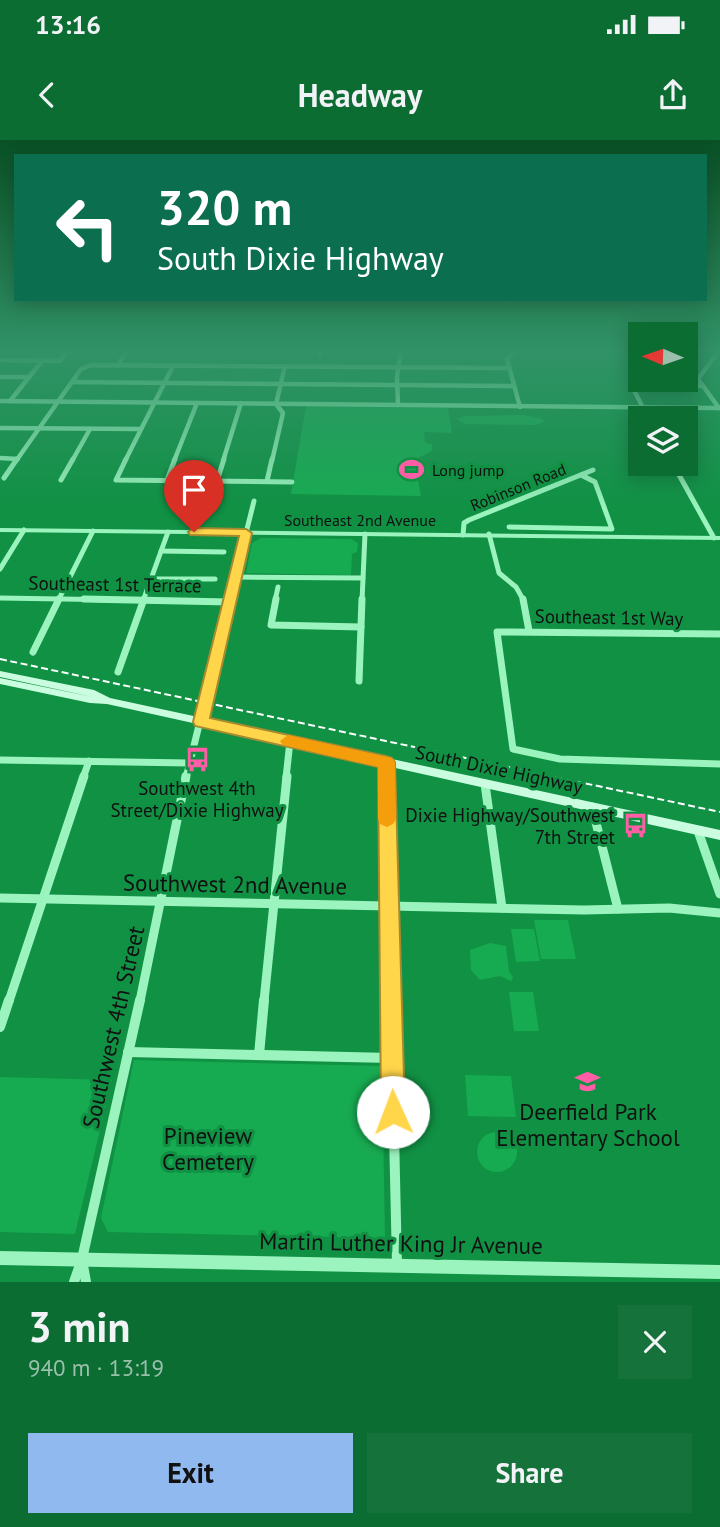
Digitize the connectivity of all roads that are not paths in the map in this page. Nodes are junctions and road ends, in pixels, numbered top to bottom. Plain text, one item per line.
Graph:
1 (57, 402) edge
2 (121, 402) edge
3 (519, 402) edge
4 (155, 403) junction
5 (197, 403) junction
6 (241, 404) junction
7 (276, 404) junction
8 (398, 405) joint
9 (520, 407) junction
10 (628, 408) edge
11 (698, 408) edge
12 (719, 408) edge
13 (0, 428) edge
14 (39, 428) junction
15 (90, 429) junction
16 (141, 429) junction
17 (0, 458) edge
18 (18, 459) junction
19 (593, 470) dead end
20 (581, 475) junction
21 (681, 476) edge
22 (4, 478) dead end
23 (61, 480) dead end
24 (167, 480) junction
25 (217, 481) junction
26 (267, 481) junction
27 (292, 482) dead end
28 (254, 501) dead end
29 (509, 527) dead end
30 (0, 530) edge
31 (24, 530) junction
32 (93, 531) junction
33 (168, 532) junction
34 (523, 532) junction
35 (246, 533) junction
36 (594, 533) junction
37 (365, 534) junction
38 (489, 534) junction
39 (463, 535) junction
40 (717, 538) edge
41 (161, 551) junction
42 (224, 552) dead end
43 (0, 569) edge
44 (236, 577) junction
45 (363, 578) junction
46 (151, 579) junction
47 (215, 579) dead end
48 (278, 587) dead end
49 (0, 598) edge
50 (60, 599) junction
51 (143, 600) junction
52 (229, 602) junction
53 (361, 627) junction
54 (529, 631) junction
55 (720, 634) edge
56 (33, 652) dead end
57 (118, 672) dead end
58 (0, 674) edge
59 (0, 681) edge
60 (359, 681) dead end
61 (107, 701) junction
62 (201, 722) junction
63 (290, 741) junction
64 (0, 760) edge
65 (89, 761) junction
66 (386, 762) junction
67 (189, 763) junction
68 (720, 764) edge
69 (485, 784) junction
70 (592, 807) junction
71 (698, 831) junction
72 (720, 835) edge
73 (720, 894) edge
74 (0, 898) edge
75 (43, 899) junction
76 (162, 902) junction
77 (274, 904) junction
78 (388, 907) junction
79 (502, 908) junction
80 (618, 909) junction
81 (720, 913) edge
82 (0, 1027) edge
83 (128, 1052) junction
84 (259, 1055) junction
85 (391, 1058) junction
86 (0, 1258) edge
87 (82, 1259) junction
88 (397, 1265) junction
89 (720, 1272) edge
90 (74, 1282) edge
91 (86, 1282) edge

1 - 14 street
2 - 4 street
3 - 9 street
4 - 5 street
4 - 16 street
5 - 6 street
5 - 24 street
6 - 7 street
6 - 25 street
7 - 8 street
7 - 26 street
8 - 9 street
9 - 10 street
11 - 12 street
13 - 14 street
14 - 15 street
14 - 18 street
15 - 16 street
15 - 23 street
16 - 24 street
17 - 18 street
18 - 22 street
19 - 20 street, Robinson Road
20 - 36 street
20 - 39 street, Robinson Road
21 - 40 street
24 - 25 street
25 - 26 street
26 - 27 street
28 - 35 street, Southwest 4th Street
29 - 34 street
30 - 31 street, Southeast 2nd Avenue
31 - 32 street, Southeast 2nd Avenue
31 - 43 street
32 - 33 street, Southeast 2nd Avenue
32 - 50 street
33 - 35 street, Southeast 2nd Avenue
33 - 41 street
34 - 36 street, Southeast 2nd Avenue
34 - 38 street, Southeast 2nd Avenue
35 - 37 street, Southeast 2nd Avenue
35 - 44 street, Southwest 4th Street
36 - 40 street, Southeast 2nd Avenue
37 - 39 street, Southeast 2nd Avenue
37 - 45 street
38 - 39 street, Southeast 2nd Avenue
38 - 54 street
41 - 42 street
41 - 46 street
44 - 45 street
44 - 52 street, Southwest 4th Street
45 - 53 street
46 - 47 street
46 - 51 street
48 - 53 street
49 - 50 street, Southeast 1st Terrace
50 - 51 street, Southeast 1st Terrace
50 - 56 street
51 - 52 street, Southeast 1st Terrace
51 - 57 street
52 - 62 street, Southwest 4th Street
53 - 60 street
54 - 55 street, Southeast 1st Way
54 - 68 street, Southeast 1st Way
58 - 61 main road, South Dixie Highway
59 - 61 main road, South Dixie Highway
61 - 62 main road, South Dixie Highway
62 - 63 main road, South Dixie Highway
62 - 67 street, Southwest 4th Street
63 - 66 main road, South Dixie Highway
63 - 77 street
64 - 65 street
65 - 67 street
65 - 75 street
66 - 69 main road, South Dixie Highway
66 - 78 street
67 - 76 street, Southwest 4th Street
69 - 70 main road, South Dixie Highway
69 - 79 street
70 - 71 main road, South Dixie Highway
70 - 80 street
71 - 72 main road, South Dixie Highway
71 - 73 street
74 - 75 street, Southwest 2nd Avenue
75 - 76 street, Southwest 2nd Avenue
75 - 82 street
76 - 77 street, Southwest 2nd Avenue
76 - 83 street, Southwest 4th Street
77 - 78 street, Southwest 2nd Avenue
77 - 84 street
78 - 79 street, Southwest 2nd Avenue
78 - 85 street
79 - 80 street, Southwest 2nd Avenue
80 - 81 street, Southwest 2nd Avenue
83 - 84 street
83 - 87 street, Southwest 4th Street
84 - 85 street
85 - 88 street
86 - 87 street, Martin Luther King Jr Avenue
87 - 88 street, Martin Luther King Jr Avenue
87 - 90 street, Southwest 4th Street
87 - 91 street, Southwest 4th Street
88 - 89 street, Martin Luther King Jr Avenue

